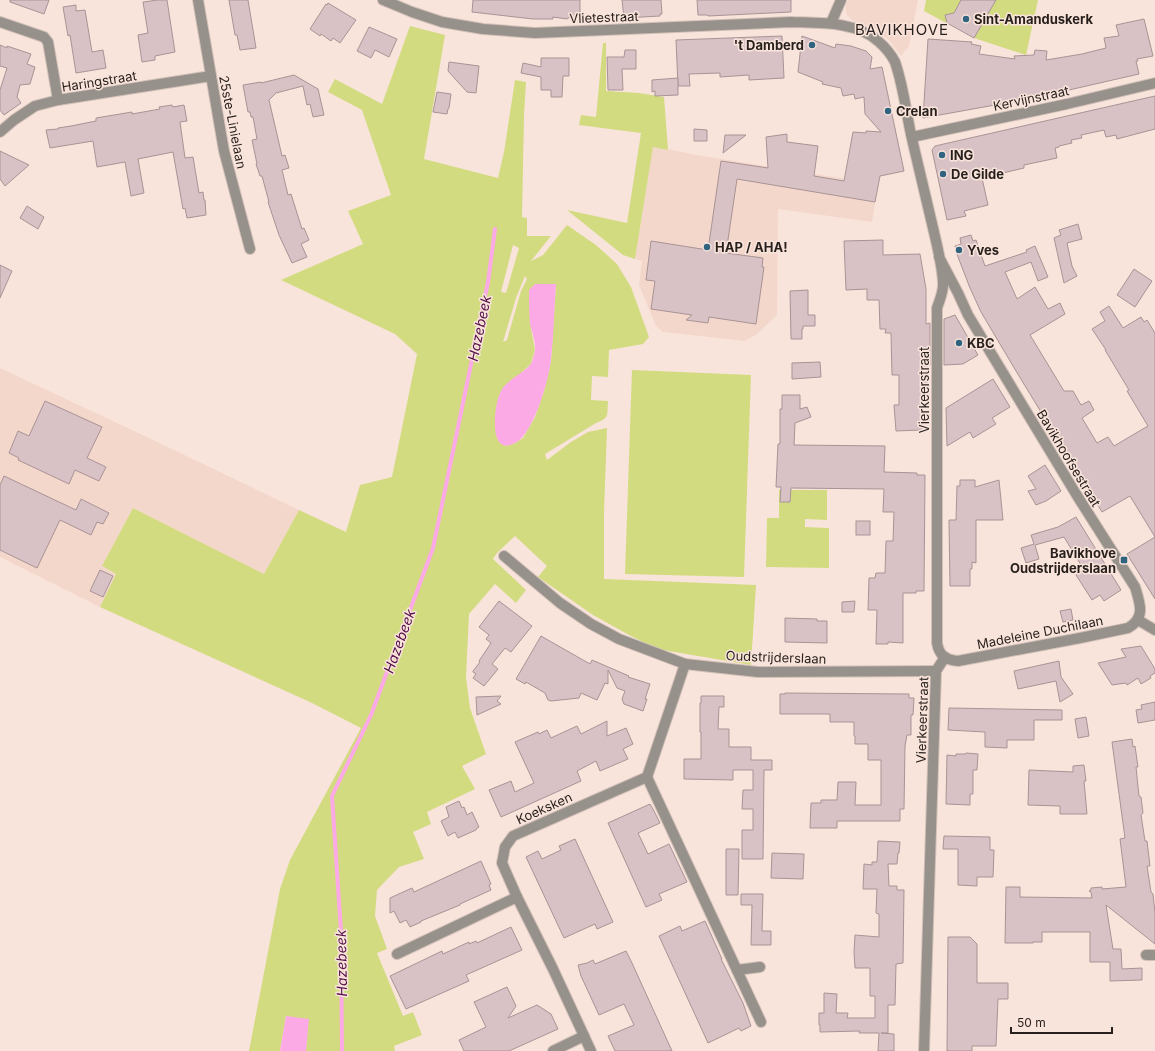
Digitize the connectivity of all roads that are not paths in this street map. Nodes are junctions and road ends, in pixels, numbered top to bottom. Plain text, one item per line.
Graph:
1 (198, 0) edge
2 (383, 0) edge
3 (841, 0) edge
4 (0, 22) edge
5 (831, 23) junction
6 (211, 76) junction
7 (1155, 83) edge
8 (58, 100) junction
9 (0, 132) edge
10 (912, 137) junction
11 (250, 248) dead end
12 (939, 257) junction
13 (958, 293) junction
14 (940, 300) junction
15 (504, 556) dead end
16 (1138, 620) junction
17 (1155, 630) edge
18 (945, 658) junction
19 (685, 664) junction
20 (936, 671) junction
21 (647, 777) junction
22 (517, 897) junction
23 (397, 954) dead end
24 (760, 968) dead end
25 (737, 970) junction
26 (761, 1022) dead end
27 (584, 1036) junction
28 (553, 1051) edge
29 (590, 1051) edge
30 (924, 1051) edge

1 - 6 street, 25ste-Linielaan
2 - 5 street, Vlietestraat
3 - 5 street
4 - 8 street
5 - 10 street, Vlietestraat
6 - 8 street, Haringstraat
6 - 11 street, 25ste-Linielaan
7 - 10 street, Kervijnstraat
8 - 9 street, Haringstraat
10 - 12 street, Vlietestraat
12 - 13 street, Bavikhoofsestraat
12 - 14 street, Vierkeerstraat
13 - 14 street
13 - 16 street, Bavikhoofsestraat
14 - 18 street, Vierkeerstraat
15 - 19 street, Oudstrijderslaan
16 - 17 street
16 - 18 street, Madeleine Duchilaan
18 - 20 street, Vierkeerstraat
19 - 20 street, Oudstrijderslaan
19 - 21 street
20 - 30 street, Vierkeerstraat
21 - 22 street, Koeksken
21 - 25 street
22 - 23 street
22 - 27 street, Koeksken
24 - 25 street
25 - 26 street
27 - 28 street
27 - 29 street, Koeksken

